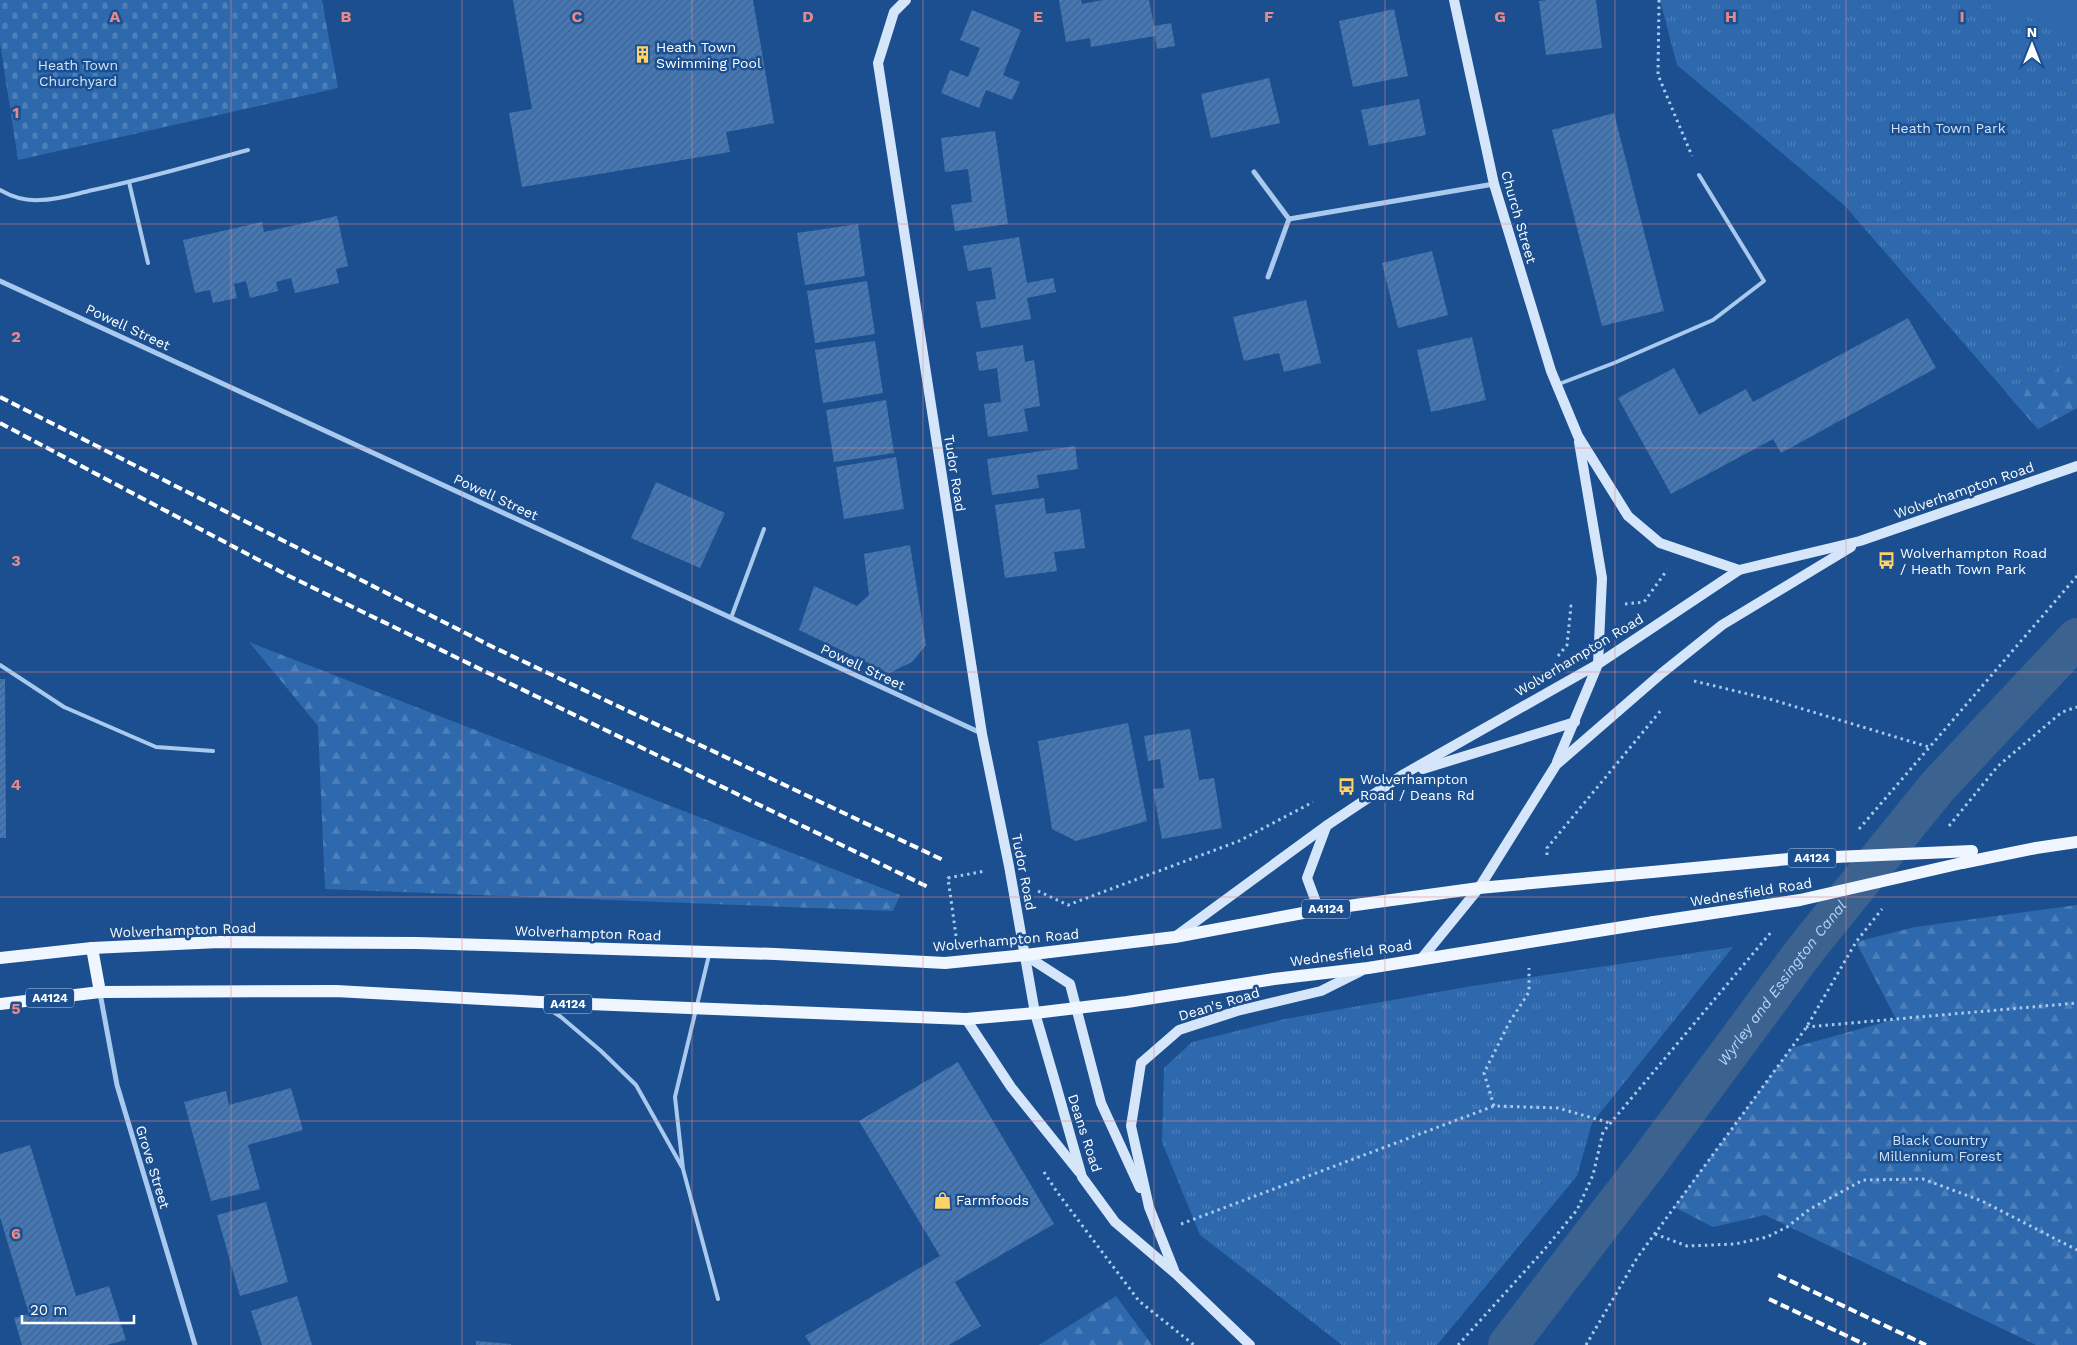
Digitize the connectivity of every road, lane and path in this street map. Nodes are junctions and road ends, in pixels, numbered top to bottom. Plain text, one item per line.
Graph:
1 (906, 0) edge
2 (1454, 0) edge
3 (1659, 0) edge
4 (248, 150) dead end
5 (1254, 172) dead end
6 (1699, 175) joint
7 (129, 182) junction
8 (1494, 184) junction
9 (0, 190) edge
10 (1289, 219) junction
11 (148, 262) dead end
12 (1268, 277) dead end
13 (0, 281) edge
14 (1557, 385) junction
15 (1578, 436) junction
16 (2077, 466) edge
17 (764, 529) dead end
18 (1860, 541) junction
19 (1682, 551) junction
20 (1739, 570) junction
21 (2077, 576) edge
22 (1601, 606) junction
23 (731, 618) junction
24 (1556, 658) dead end
25 (1598, 664) junction
26 (0, 665) edge
27 (1693, 680) dead end
28 (2077, 707) edge
29 (1662, 709) dead end
30 (1575, 722) junction
31 (982, 734) junction
32 (1929, 747) junction
33 (213, 751) dead end
34 (1556, 765) junction
35 (1404, 774) junction
36 (1317, 800) dead end
37 (1326, 826) junction
38 (1949, 827) dead end
39 (1856, 832) dead end
40 (2077, 842) edge
41 (2036, 848) junction
42 (1009, 866) junction
43 (1547, 882) junction
44 (1479, 888) junction
45 (1887, 904) dead end
46 (1319, 910) junction
47 (1773, 930) dead end
48 (1175, 937) junction
49 (1529, 942) junction
50 (92, 948) junction
51 (710, 952) junction
52 (1025, 956) junction
53 (0, 958) edge
54 (1422, 958) junction
55 (960, 962) junction
56 (1368, 968) junction
57 (100, 992) junction
58 (539, 1002) junction
59 (2077, 1003) edge
60 (0, 1004) edge
61 (1077, 1008) junction
62 (695, 1009) junction
63 (1035, 1013) junction
64 (966, 1019) junction
65 (1806, 1028) junction
66 (1494, 1106) junction
67 (1610, 1123) junction
68 (683, 1169) junction
69 (1082, 1177) junction
70 (1149, 1207) junction
71 (1180, 1225) dead end
72 (1655, 1234) junction
73 (2077, 1250) edge
74 (1176, 1274) junction
75 (718, 1299) dead end
76 (195, 1345) edge
77 (1250, 1345) edge
78 (1458, 1345) edge
79 (1586, 1345) edge

1 - 31 street, Tudor Road
2 - 8 street, Church Street
3 - 6 path
4 - 7 lane
5 - 10 street
6 - 14 lane
7 - 9 lane
7 - 11 lane
8 - 10 street
8 - 14 street, Church Street
10 - 12 street
13 - 23 street, Powell Street
14 - 15 street, Church Street
15 - 19 street, Church Street
15 - 22 street, Church Street
16 - 18 street, Wolverhampton Road
17 - 23 lane
18 - 20 street, Wolverhampton Road
18 - 34 street, Wolverhampton Road
19 - 20 street, Church Street
19 - 22 path
20 - 25 street, Wolverhampton Road
21 - 32 path
22 - 24 path
22 - 25 street, Church Street
23 - 31 street, Powell Street
25 - 30 street, Church Street
25 - 35 street, Wolverhampton Road
26 - 33 lane
27 - 32 path
28 - 38 path
29 - 43 path
30 - 34 street, Church Street
30 - 35 street
31 - 42 street, Tudor Road
32 - 39 path
34 - 44 street, Wolverhampton Road
35 - 37 street, Wolverhampton Road
36 - 42 path
37 - 46 street
37 - 48 street, Wolverhampton Road
40 - 41 main road, A4124
41 - 43 main road, Wednesfield Road / A4124, bridge
41 - 49 main road, Wednesfield Road / A4124, bridge
42 - 52 street, Tudor Road
42 - 55 path
43 - 44 main road, Wednesfield Road / A4124
44 - 46 main road, Wolverhampton Road / A4124
44 - 54 street, Wolverhampton Road
45 - 65 path
46 - 48 main road, Wolverhampton Road / A4124
47 - 67 path
48 - 52 main road, Wolverhampton Road / A4124
49 - 54 main road, Wednesfield Road / A4124
49 - 66 path
50 - 51 main road, Wolverhampton Road / A4124
50 - 53 main road, Wolverhampton Road / A4124
50 - 57 main road
51 - 55 main road, Wolverhampton Road / A4124
51 - 62 lane
52 - 55 main road, Wolverhampton Road / A4124
52 - 61 street, Dean's Road
52 - 63 street, Deans Road
54 - 56 main road, Wednesfield Road / A4124
56 - 61 main road, Wednesfield Road / A4124
56 - 70 street, Dean's Road
57 - 58 main road, A4124
57 - 60 main road, A4124
57 - 76 street, Grove Street
58 - 62 main road, A4124
58 - 68 lane
59 - 65 path
61 - 63 main road, Wednesfield Road / A4124
61 - 70 street, Dean's Road
62 - 64 main road, A4124
62 - 68 lane
63 - 64 main road, A4124
63 - 69 street, Deans Road
64 - 69 street
65 - 72 path
66 - 67 path
66 - 71 path
67 - 78 path
68 - 75 lane
69 - 74 street, Deans Road
70 - 74 street, Dean's Road
72 - 73 path
72 - 79 path
74 - 77 street, Deans Road

